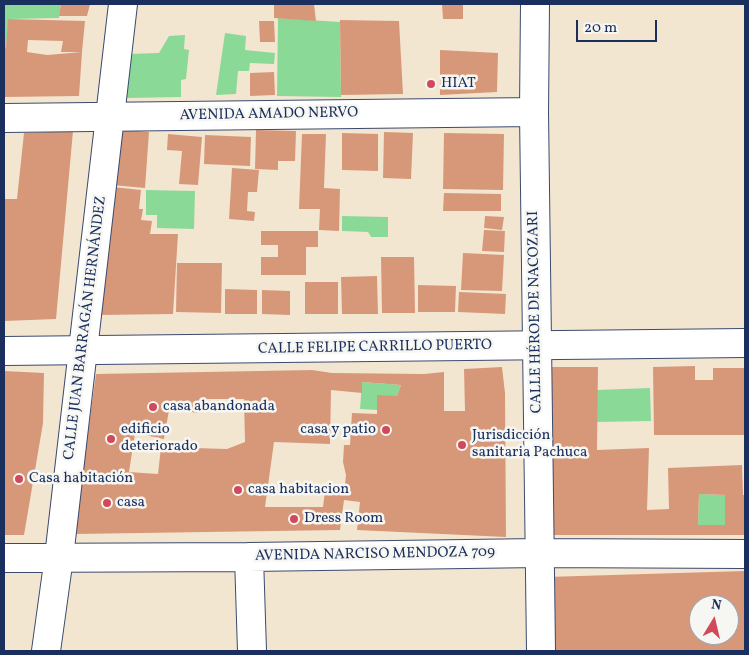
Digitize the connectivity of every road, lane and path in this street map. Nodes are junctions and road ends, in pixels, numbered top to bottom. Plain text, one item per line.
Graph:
1 (123, 4) edge
2 (535, 4) edge
3 (534, 112) junction
4 (111, 117) junction
5 (4, 118) edge
6 (745, 343) edge
7 (537, 346) junction
8 (4, 351) edge
9 (84, 351) junction
10 (539, 553) junction
11 (745, 554) edge
12 (59, 557) junction
13 (4, 558) edge
14 (249, 558) junction
15 (46, 651) edge
16 (252, 651) edge
17 (541, 651) edge

1 - 4 street, CALLE JUAN BARRAGÁN HERNÁNDEZ
2 - 3 street, CALLE HÉROE DE NACOZARI
3 - 4 street, AVENIDA AMADO NERVO
3 - 7 street, CALLE HÉROE DE NACOZARI
4 - 5 street, AVENIDA AMADO NERVO
4 - 9 street, CALLE JUAN BARRAGÁN HERNÁNDEZ
6 - 7 street, CALLE FELIPE CARRILLO PUERTO
7 - 9 street, CALLE FELIPE CARRILLO PUERTO
7 - 10 street, CALLE HÉROE DE NACOZARI
8 - 9 street, CALLE FELIPE CARRILLO PUERTO
9 - 12 street, CALLE JUAN BARRAGÁN HERNÁNDEZ
10 - 11 street, AVENIDA NARCISO MENDOZA 709
10 - 14 street, AVENIDA NARCISO MENDOZA 709
10 - 17 street, CALLE HÉROE DE NACOZARI
12 - 13 street, AVENIDA NARCISO MENDOZA 709
12 - 14 street, AVENIDA NARCISO MENDOZA 709
12 - 15 street, CALLE JUAN BARRAGÁN HERNÁNDEZ
14 - 16 street

